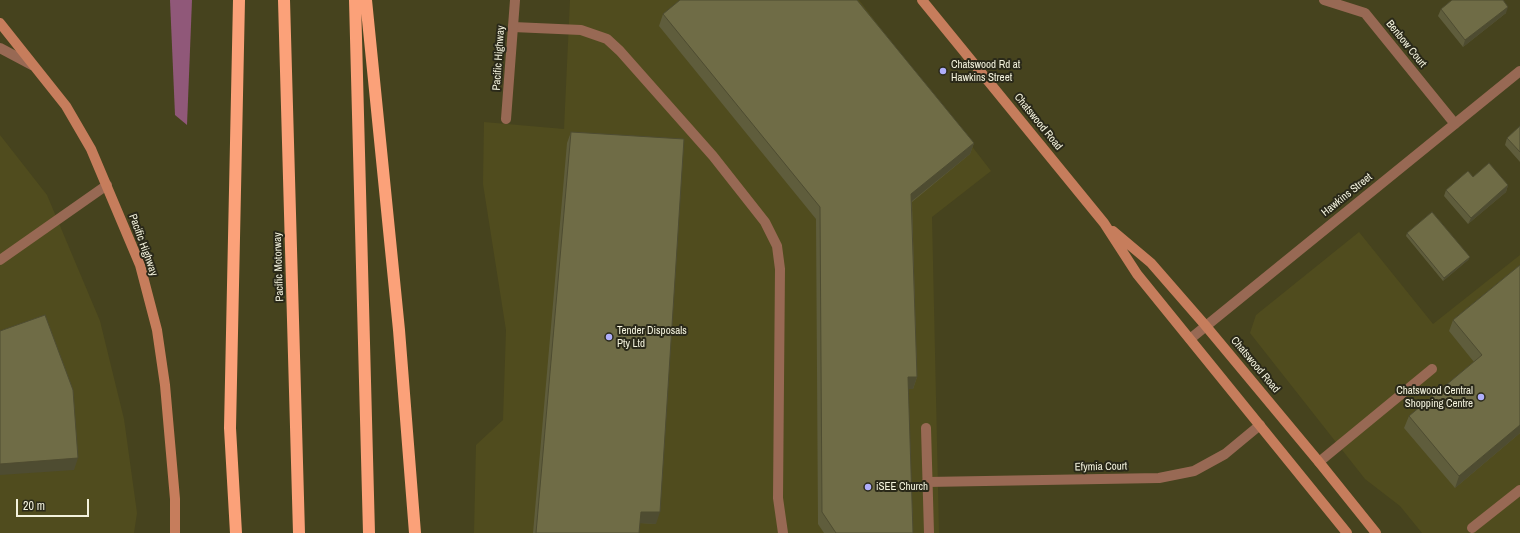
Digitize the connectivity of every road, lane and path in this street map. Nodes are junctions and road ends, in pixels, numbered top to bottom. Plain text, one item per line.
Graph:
1 (239, 0) edge
2 (284, 0) edge
3 (355, 0) edge
4 (366, 0) edge
5 (515, 0) edge
6 (922, 0) edge
7 (1324, 0) edge
8 (0, 23) edge
9 (513, 27) junction
10 (0, 48) edge
11 (32, 65) junction
12 (1520, 71) edge
13 (506, 119) dead end
14 (1455, 124) junction
15 (107, 185) junction
16 (1104, 223) junction
17 (0, 260) edge
18 (1206, 325) junction
19 (1190, 339) junction
20 (1432, 369) dead end
21 (1260, 425) junction
22 (926, 428) dead end
23 (1319, 462) junction
24 (927, 482) junction
25 (1520, 490) edge
26 (1472, 528) dead end
27 (175, 533) edge
28 (236, 533) edge
29 (299, 533) edge
30 (369, 533) edge
31 (414, 533) edge
32 (783, 533) edge
33 (929, 533) edge
34 (1347, 533) edge
35 (1376, 533) edge

1 - 28 highway
2 - 29 highway, Pacific Motorway
3 - 30 highway
4 - 31 highway
5 - 9 street, Pacific Highway
6 - 16 main road, Chatswood Road
7 - 14 street, Benbow Court
8 - 11 main road, Pacific Highway
9 - 13 street, Pacific Highway
9 - 32 street
10 - 11 street
11 - 15 main road, Pacific Highway
12 - 14 street, Hawkins Street
14 - 18 street, Hawkins Street
15 - 17 street
15 - 27 main road, Pacific Highway
16 - 18 main road, Chatswood Road
16 - 19 main road, Chatswood Road
18 - 19 street, Hawkins Street
18 - 23 main road, Chatswood Road
19 - 21 main road, Chatswood Road
20 - 23 street
21 - 24 street, Efymia Court
21 - 34 main road, Chatswood Road
22 - 24 street
23 - 35 main road, Chatswood Road
24 - 33 street
25 - 26 street

